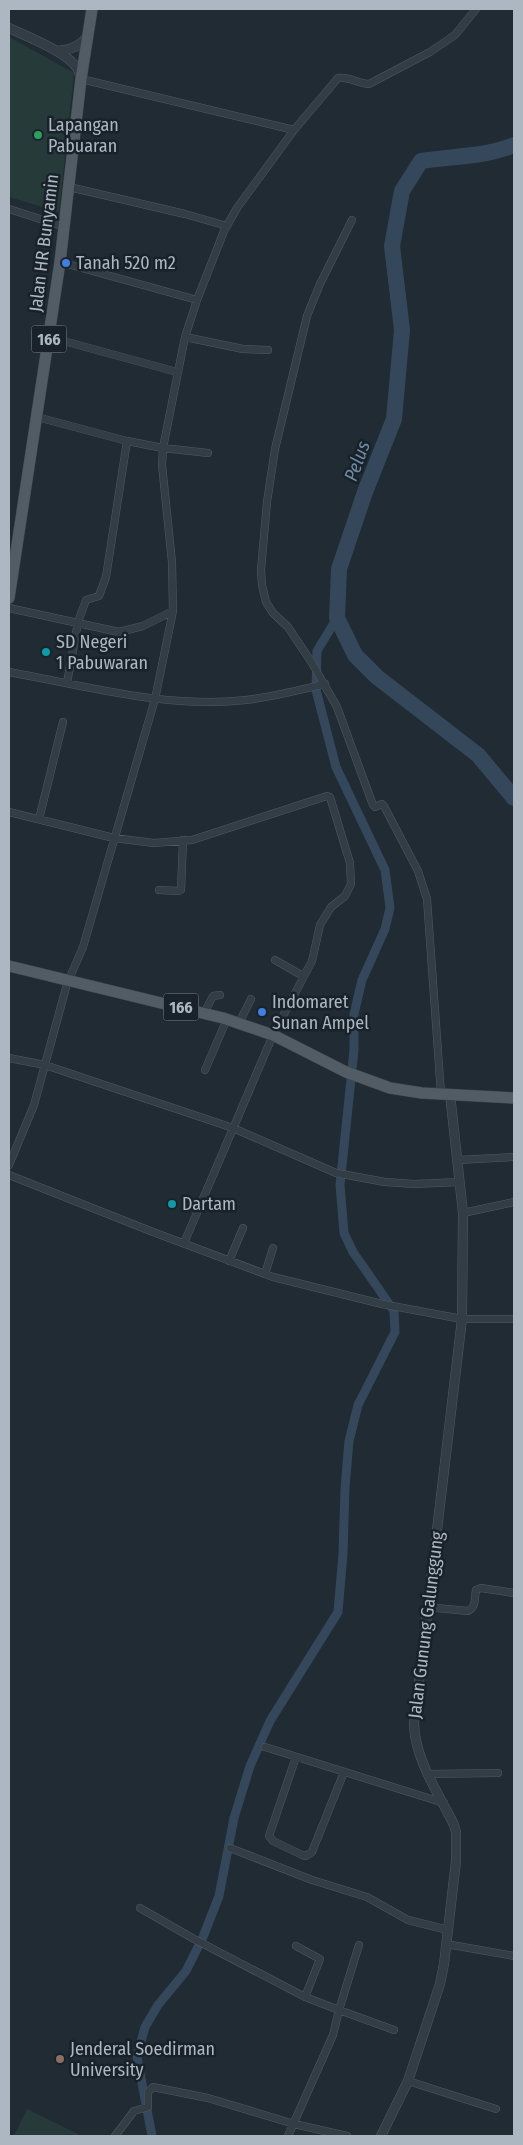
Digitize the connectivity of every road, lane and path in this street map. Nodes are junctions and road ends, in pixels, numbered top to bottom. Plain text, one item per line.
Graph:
1 (92, 9) edge
2 (476, 9) edge
3 (9, 28) edge
4 (89, 31) junction
5 (57, 51) junction
6 (81, 79) junction
7 (294, 130) junction
8 (69, 187) junction
9 (9, 209) edge
10 (352, 220) dead end
11 (227, 226) junction
12 (65, 227) junction
13 (60, 262) junction
14 (197, 300) junction
15 (49, 337) junction
16 (185, 337) junction
17 (268, 350) dead end
18 (177, 372) junction
19 (37, 417) junction
20 (127, 441) junction
21 (163, 448) junction
22 (208, 453) dead end
23 (9, 598) edge
24 (9, 608) edge
25 (173, 611) junction
26 (78, 622) junction
27 (9, 672) edge
28 (67, 682) junction
29 (325, 684) junction
30 (155, 699) junction
31 (63, 722) dead end
32 (9, 812) edge
33 (39, 819) junction
34 (114, 838) junction
35 (183, 840) junction
36 (159, 890) dead end
37 (275, 960) dead end
38 (9, 966) edge
39 (303, 976) junction
40 (68, 981) junction
41 (220, 996) dead end
42 (250, 1000) dead end
43 (204, 1013) junction
44 (227, 1019) junction
45 (239, 1023) junction
46 (273, 1035) junction
47 (9, 1058) edge
48 (45, 1065) junction
49 (205, 1070) dead end
50 (446, 1094) junction
51 (514, 1098) edge
52 (233, 1128) junction
53 (514, 1157) edge
54 (457, 1160) junction
55 (9, 1165) edge
56 (9, 1175) edge
57 (460, 1182) junction
58 (514, 1202) edge
59 (463, 1214) junction
60 (243, 1228) dead end
61 (184, 1242) junction
62 (273, 1248) dead end
63 (229, 1261) junction
64 (265, 1274) junction
65 (462, 1319) junction
66 (514, 1319) edge
67 (514, 1594) edge
68 (426, 1607) junction
69 (266, 1747) dead end
70 (296, 1757) junction
71 (344, 1772) junction
72 (498, 1773) dead end
73 (428, 1774) junction
74 (444, 1804) junction
75 (230, 1848) dead end
76 (140, 1908) dead end
77 (448, 1930) junction
78 (446, 1944) junction
79 (359, 1945) dead end
80 (296, 1946) dead end
81 (514, 1956) edge
82 (305, 1997) junction
83 (339, 2010) junction
84 (394, 2030) dead end
85 (408, 2081) junction
86 (496, 2109) dead end
87 (294, 2124) junction
88 (116, 2136) edge
89 (288, 2136) edge
90 (347, 2136) edge
91 (381, 2136) edge

1 - 4 main road, 166
2 - 7 street
3 - 5 street
4 - 5 street
4 - 6 main road, 166
5 - 6 street
6 - 7 street
6 - 8 main road, Jalan HR Bunyamin / 166
7 - 11 street
8 - 11 street
8 - 12 main road, Jalan HR Bunyamin / 166
9 - 12 street
10 - 29 street
11 - 14 street
12 - 13 main road, Jalan HR Bunyamin / 166
13 - 14 street
13 - 15 main road, Jalan HR Bunyamin / 166
14 - 16 street
15 - 18 street
15 - 19 main road, Jalan HR Bunyamin / 166
16 - 17 street
16 - 18 street
18 - 21 street
19 - 20 street
19 - 23 main road, Jalan HR Bunyamin / 166
20 - 21 street
20 - 26 street
21 - 22 street
21 - 25 street
24 - 26 street
25 - 26 street
25 - 30 street
26 - 28 street
27 - 28 street
28 - 30 street
29 - 30 street
29 - 50 street
30 - 34 street
31 - 33 street
32 - 33 street
33 - 34 street
34 - 35 street
34 - 40 street
35 - 36 street
35 - 39 street
37 - 39 street
38 - 40 main road, 166
39 - 46 street
40 - 43 main road, 166
40 - 48 street
41 - 43 street
42 - 45 street
43 - 44 main road, 166
44 - 45 main road, 166
44 - 49 street
45 - 46 main road, 166
46 - 50 main road, 166
46 - 52 street
47 - 48 street
48 - 52 street
48 - 55 street
50 - 51 main road, 166
50 - 54 street, Jalan Gunung Galunggung
52 - 57 street
52 - 61 street
53 - 54 street
54 - 57 street, Jalan Gunung Galunggung
56 - 61 street
57 - 59 street, Jalan Gunung Galunggung
58 - 59 street
59 - 65 street, Jalan Gunung Galunggung
60 - 63 street
61 - 63 street
62 - 64 street
63 - 64 street
64 - 65 street
65 - 66 street
65 - 68 street, Jalan Gunung Galunggung
67 - 68 street
68 - 73 street, Jalan Gunung Galunggung
69 - 70 street
70 - 71 street
70 - 71 street
71 - 74 street
72 - 73 street
73 - 74 street, Jalan Gunung Galunggung
74 - 77 street, Jalan Gunung Galunggung
75 - 77 street
76 - 82 street
77 - 78 street, Jalan Gunung Galunggung
78 - 81 street
78 - 85 street, Jalan Gunung Galunggung
79 - 83 street
80 - 82 street
82 - 83 street
83 - 84 street
83 - 87 street
85 - 86 street
85 - 91 street, Jalan Gunung Galunggung
87 - 88 street
87 - 89 street
87 - 90 street

